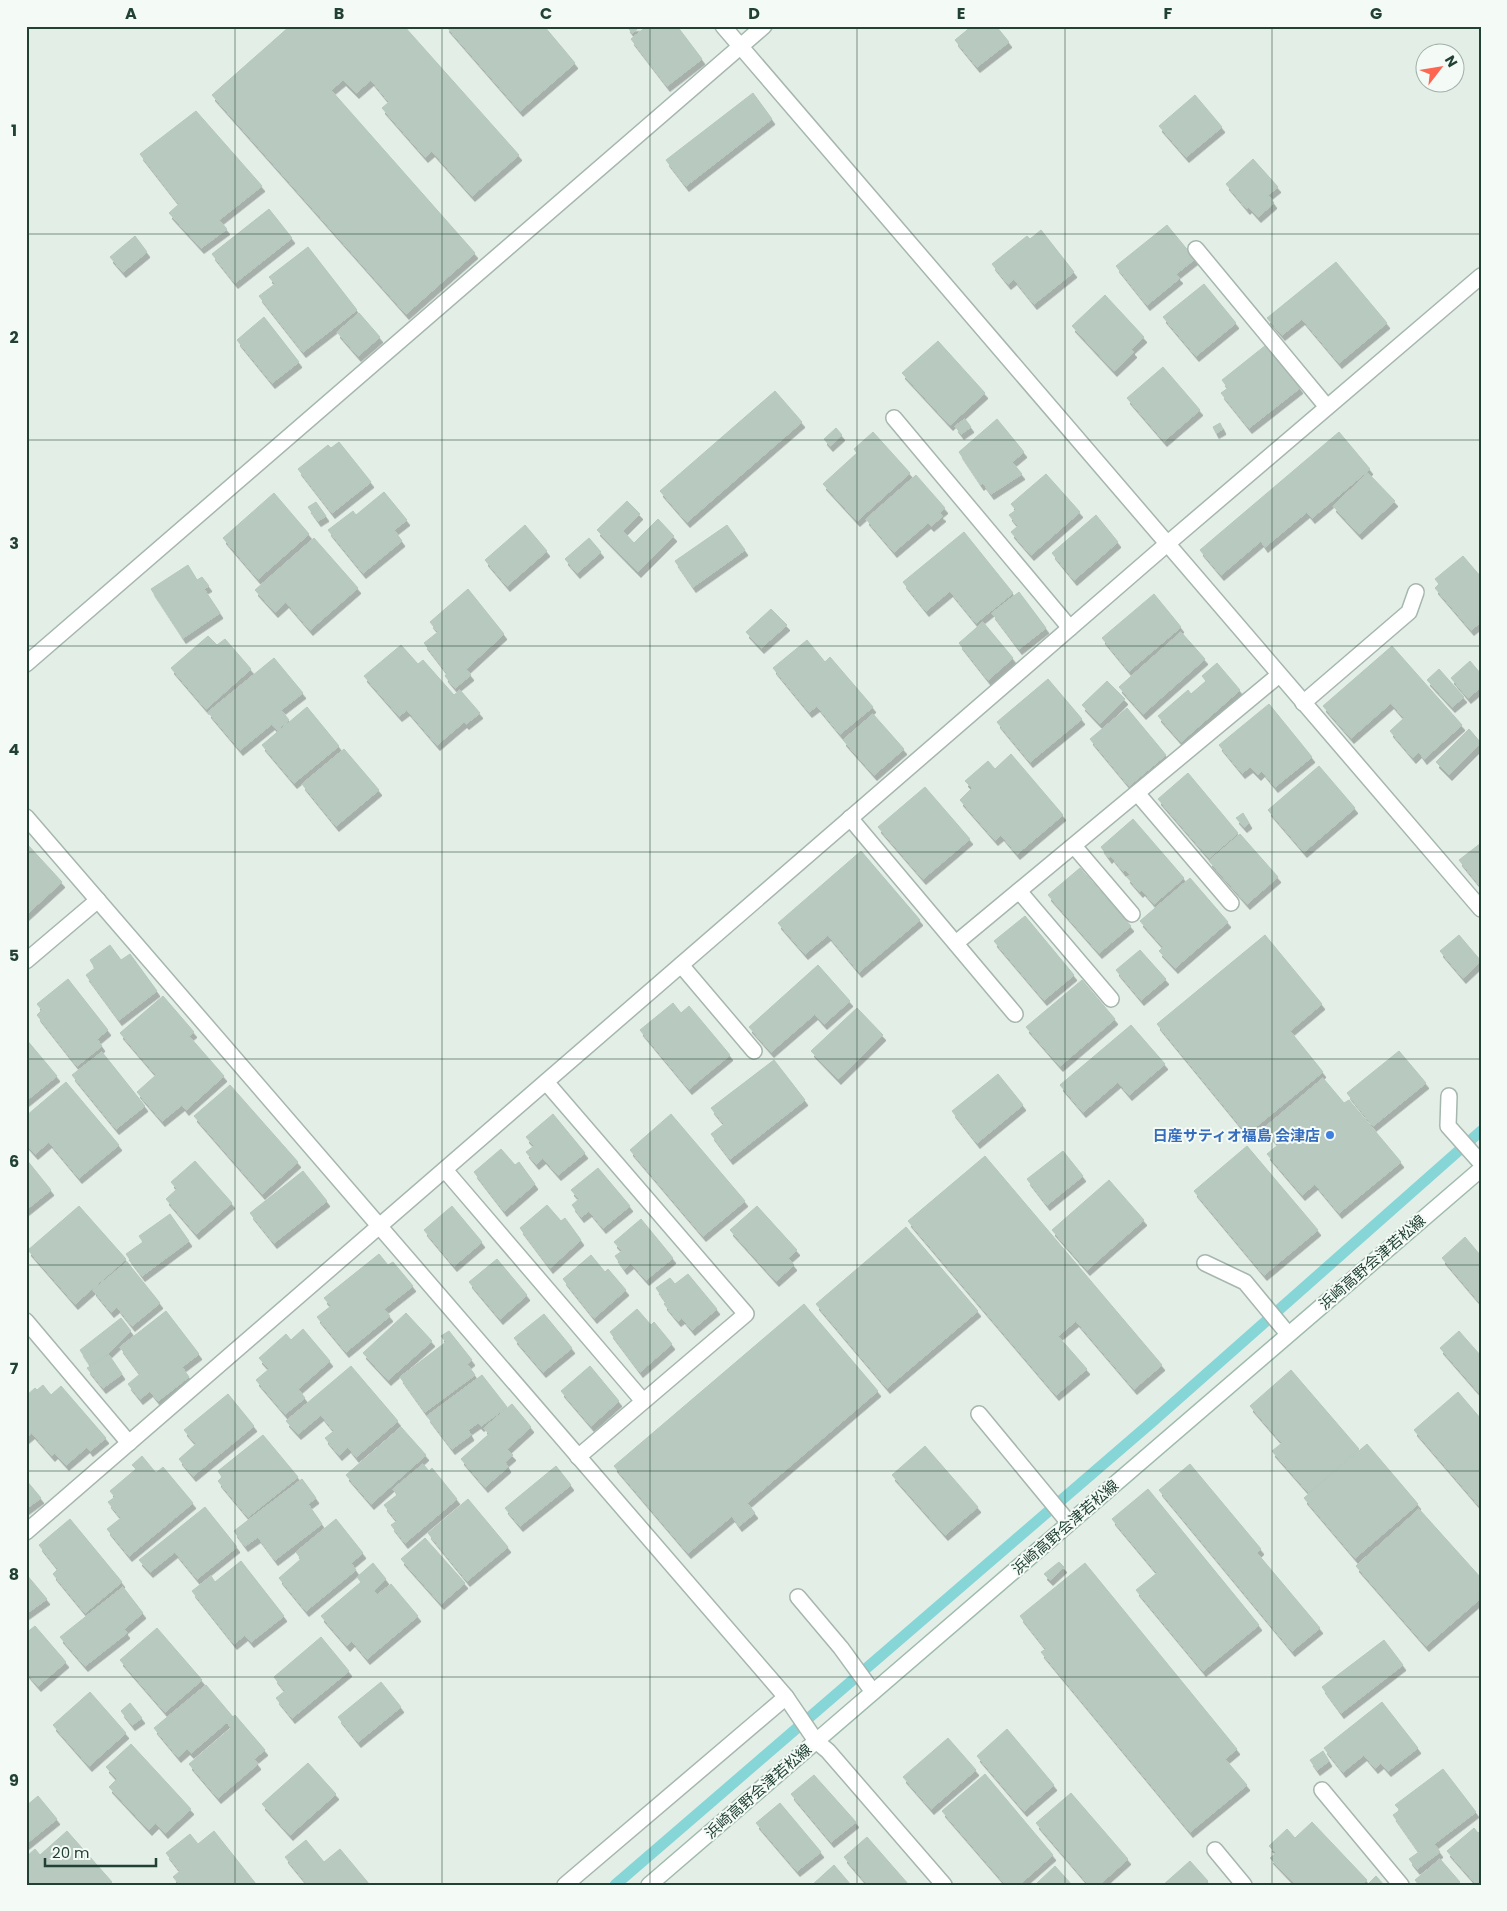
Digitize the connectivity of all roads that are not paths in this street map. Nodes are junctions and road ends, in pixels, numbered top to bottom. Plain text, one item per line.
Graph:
1 (723, 26) edge
2 (764, 26) edge
3 (740, 47) junction
4 (1196, 249) dead end
5 (1481, 276) edge
6 (1327, 408) junction
7 (894, 418) dead end
8 (1167, 544) junction
9 (1416, 592) dead end
10 (1070, 628) junction
11 (26, 664) edge
12 (1279, 675) junction
13 (1303, 703) junction
14 (1137, 793) junction
15 (26, 817) edge
16 (850, 818) junction
17 (1074, 846) junction
18 (1019, 891) junction
19 (98, 900) junction
20 (1231, 903) dead end
21 (1481, 909) edge
22 (1132, 914) dead end
23 (956, 943) junction
24 (26, 961) edge
25 (681, 965) junction
26 (1111, 1000) dead end
27 (1016, 1014) dead end
28 (754, 1051) dead end
29 (546, 1082) junction
30 (1449, 1096) dead end
31 (1481, 1163) edge
32 (1481, 1169) edge
33 (445, 1170) junction
34 (379, 1227) junction
35 (1205, 1263) dead end
36 (26, 1321) edge
37 (1288, 1334) junction
38 (643, 1401) junction
39 (979, 1414) dead end
40 (129, 1443) junction
41 (578, 1457) junction
42 (1069, 1523) junction
43 (26, 1532) edge
44 (798, 1597) dead end
45 (873, 1692) junction
46 (786, 1696) junction
47 (816, 1741) junction
48 (1322, 1790) dead end
49 (1215, 1850) dead end
50 (565, 1885) edge
51 (649, 1885) edge
52 (944, 1885) edge
53 (1244, 1885) edge
54 (1401, 1885) edge

1 - 3 street
2 - 3 street
3 - 8 street
3 - 11 street
4 - 6 street
5 - 6 street
6 - 8 street
7 - 10 street
8 - 10 street
8 - 12 street
9 - 13 street
10 - 16 street
12 - 13 street
12 - 14 street
13 - 21 street
14 - 17 street
14 - 20 street
15 - 19 street
16 - 23 street
16 - 25 street
17 - 18 street
17 - 22 street
18 - 23 street
18 - 26 street
19 - 24 street
19 - 34 street
23 - 27 street
25 - 28 street
25 - 29 street
29 - 33 street
29 - 38 street
30 - 31 street
32 - 37 street, 浜崎高野会津若松線
33 - 34 street
33 - 38 street
34 - 40 street
34 - 41 street
35 - 37 street
36 - 40 street
37 - 42 street, 浜崎高野会津若松線
38 - 41 street
39 - 42 street
40 - 43 street
41 - 46 street
42 - 45 street, 浜崎高野会津若松線
44 - 45 street
45 - 47 street, 浜崎高野会津若松線
46 - 47 street
46 - 50 street
47 - 51 street, 浜崎高野会津若松線
47 - 52 street
48 - 54 street
49 - 53 street

